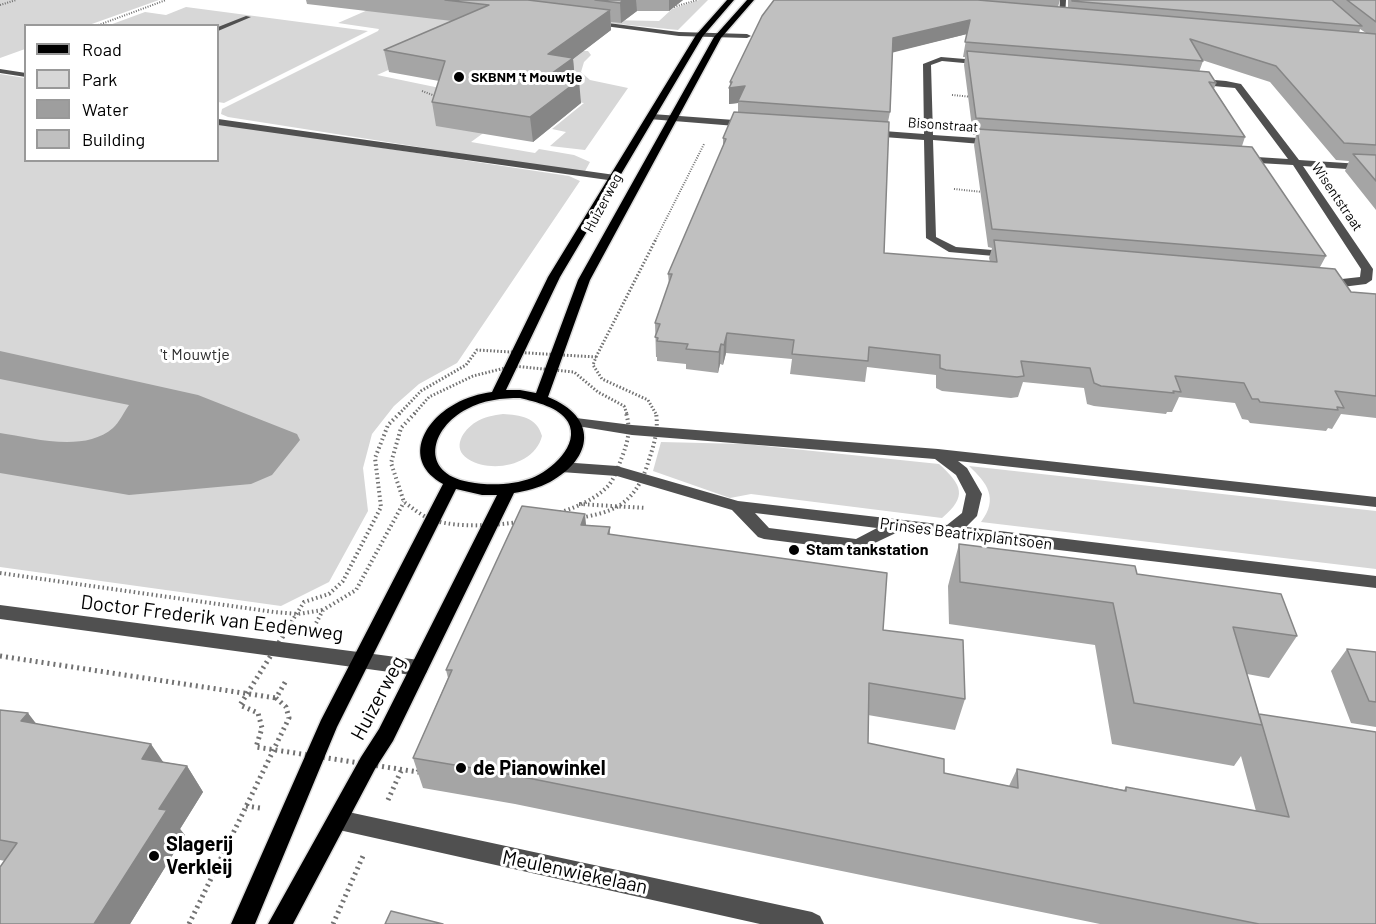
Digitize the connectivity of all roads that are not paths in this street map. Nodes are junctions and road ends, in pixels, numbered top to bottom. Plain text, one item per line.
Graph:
1 (731, 0) edge
2 (751, 0) edge
3 (1063, 0) edge
4 (248, 17) dead end
5 (1052, 18) edge
6 (1062, 18) junction
7 (1074, 20) edge
8 (578, 22) edge
9 (219, 29) edge
10 (700, 35) junction
11 (718, 36) junction
12 (747, 36) dead end
13 (0, 71) edge
14 (24, 75) edge
15 (652, 117) junction
16 (672, 118) junction
17 (219, 122) edge
18 (763, 126) edge
19 (858, 132) edge
20 (929, 138) junction
21 (1000, 142) edge
22 (1225, 158) edge
23 (1296, 163) junction
24 (1376, 168) edge
25 (615, 178) junction
26 (497, 395) junction
27 (541, 397) junction
28 (576, 422) junction
29 (938, 454) junction
30 (561, 467) junction
31 (451, 483) junction
32 (508, 489) junction
33 (1376, 502) edge
34 (738, 506) junction
35 (896, 526) junction
36 (949, 532) junction
37 (1376, 582) edge
38 (0, 612) edge
39 (361, 660) junction
40 (419, 668) junction
41 (339, 820) junction
42 (243, 924) edge
43 (280, 924) edge
44 (812, 924) edge

1 - 10 main road, Huizerweg
2 - 11 main road, Huizerweg
3 - 6 street
4 - 9 street
5 - 6 street
6 - 7 street
8 - 10 street
10 - 11 street
10 - 15 main road, Huizerweg
11 - 12 street
11 - 16 main road, Huizerweg
13 - 14 street
15 - 16 street
15 - 25 main road, Huizerweg
16 - 18 street
16 - 27 main road, Huizerweg
17 - 25 street, Huizerweg
19 - 20 street, Bisonstraat
20 - 21 street, Bisonstraat
20 - 23 street, Wisentstraat
20 - 23 street, Wisentstraat
22 - 23 street
23 - 24 street
25 - 26 main road, Huizerweg
26 - 27 main road
26 - 31 main road
27 - 28 main road
28 - 29 street
28 - 30 main road
29 - 33 street
29 - 36 street
30 - 32 main road
30 - 34 street, Prinses Beatrixplantsoen
31 - 32 main road
31 - 39 main road, Huizerweg
32 - 40 main road, Huizerweg
34 - 35 street, Prinses Beatrixplantsoen
34 - 35 street
35 - 36 street, Prinses Beatrixplantsoen
36 - 37 street, Prinses Beatrixplantsoen
38 - 39 street, Doctor Frederik van Eedenweg
39 - 40 street, Doctor Frederik van Eedenweg
39 - 42 main road, Huizerweg
40 - 41 main road, Huizerweg
41 - 43 main road, Huizerweg
41 - 44 street, Meulenwiekelaan

